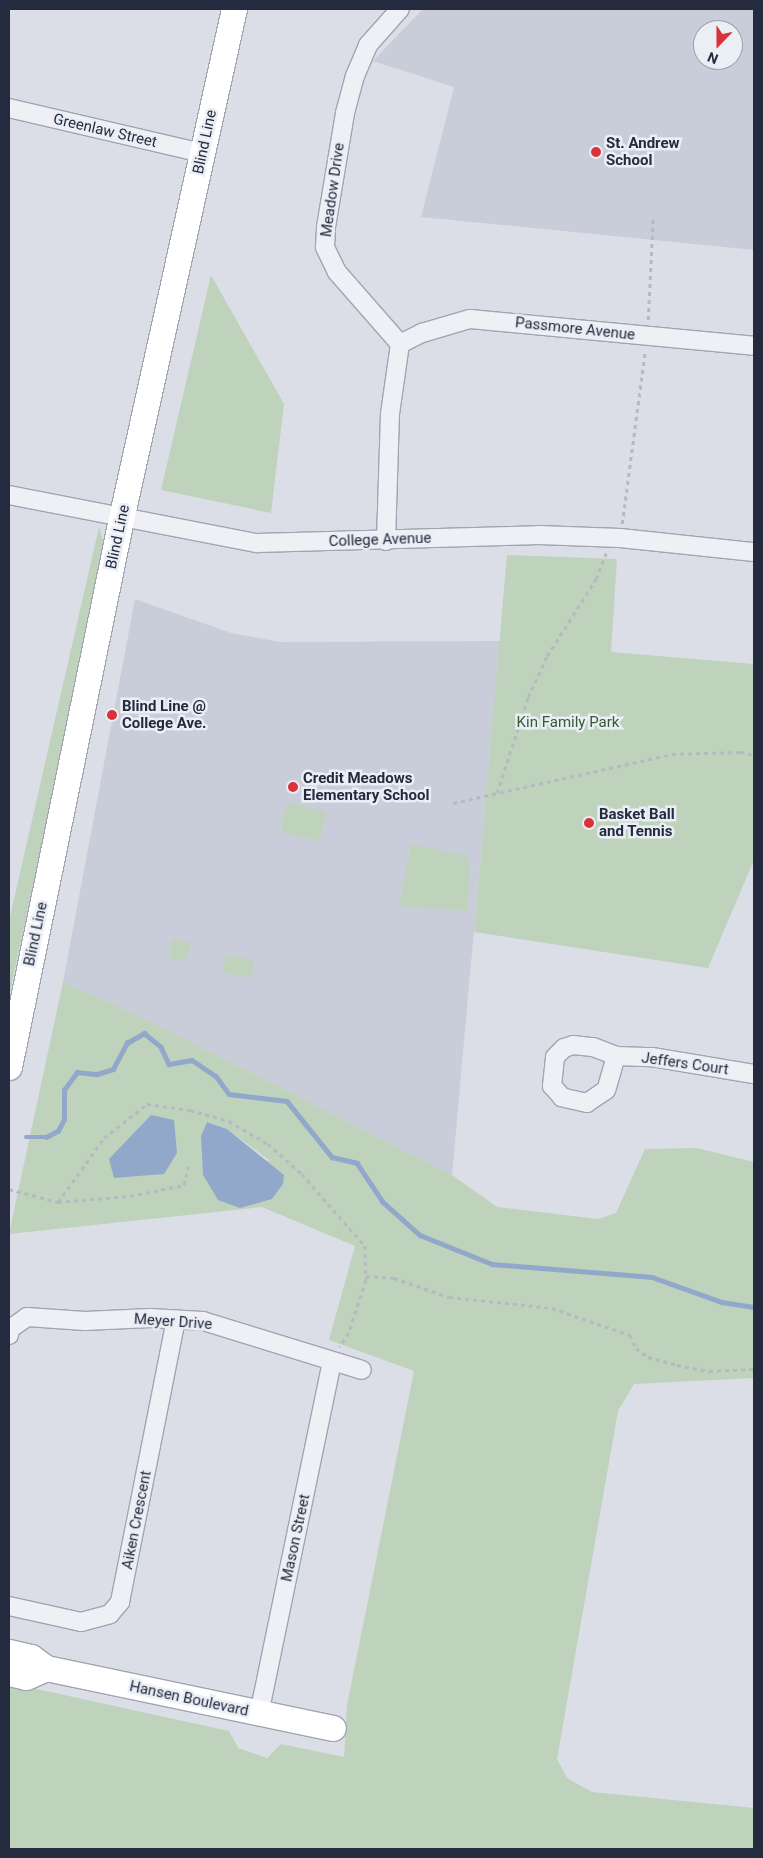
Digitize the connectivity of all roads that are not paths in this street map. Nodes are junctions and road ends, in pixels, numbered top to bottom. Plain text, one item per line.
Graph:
1 (234, 9) edge
2 (400, 9) edge
3 (9, 108) edge
4 (202, 153) junction
5 (400, 344) junction
6 (754, 346) edge
7 (9, 495) edge
8 (122, 518) junction
9 (386, 541) junction
10 (754, 552) edge
11 (616, 1056) dead end
12 (9, 1067) edge
13 (754, 1074) edge
14 (176, 1320) junction
15 (9, 1332) edge
16 (332, 1361) junction
17 (362, 1370) dead end
18 (9, 1606) edge
19 (9, 1652) edge
20 (46, 1668) junction
21 (9, 1673) edge
22 (259, 1714) junction
23 (333, 1728) dead end

1 - 4 street, Blind Line
2 - 5 street, Meadow Drive
3 - 4 street, Greenlaw Street
4 - 8 street, Blind Line
5 - 6 street, Passmore Avenue
5 - 9 street
7 - 8 street, College Avenue
8 - 9 street, College Avenue
8 - 12 street, Blind Line
9 - 10 street, College Avenue
11 - 13 street, Jeffers Court
14 - 15 street, Meyer Drive
14 - 16 street, Meyer Drive
14 - 18 street, Aiken Crescent
16 - 17 street, Meyer Drive
16 - 22 street, Mason Street
19 - 20 street, Hansen Boulevard
20 - 21 street
20 - 22 street, Hansen Boulevard
22 - 23 street, Hansen Boulevard

